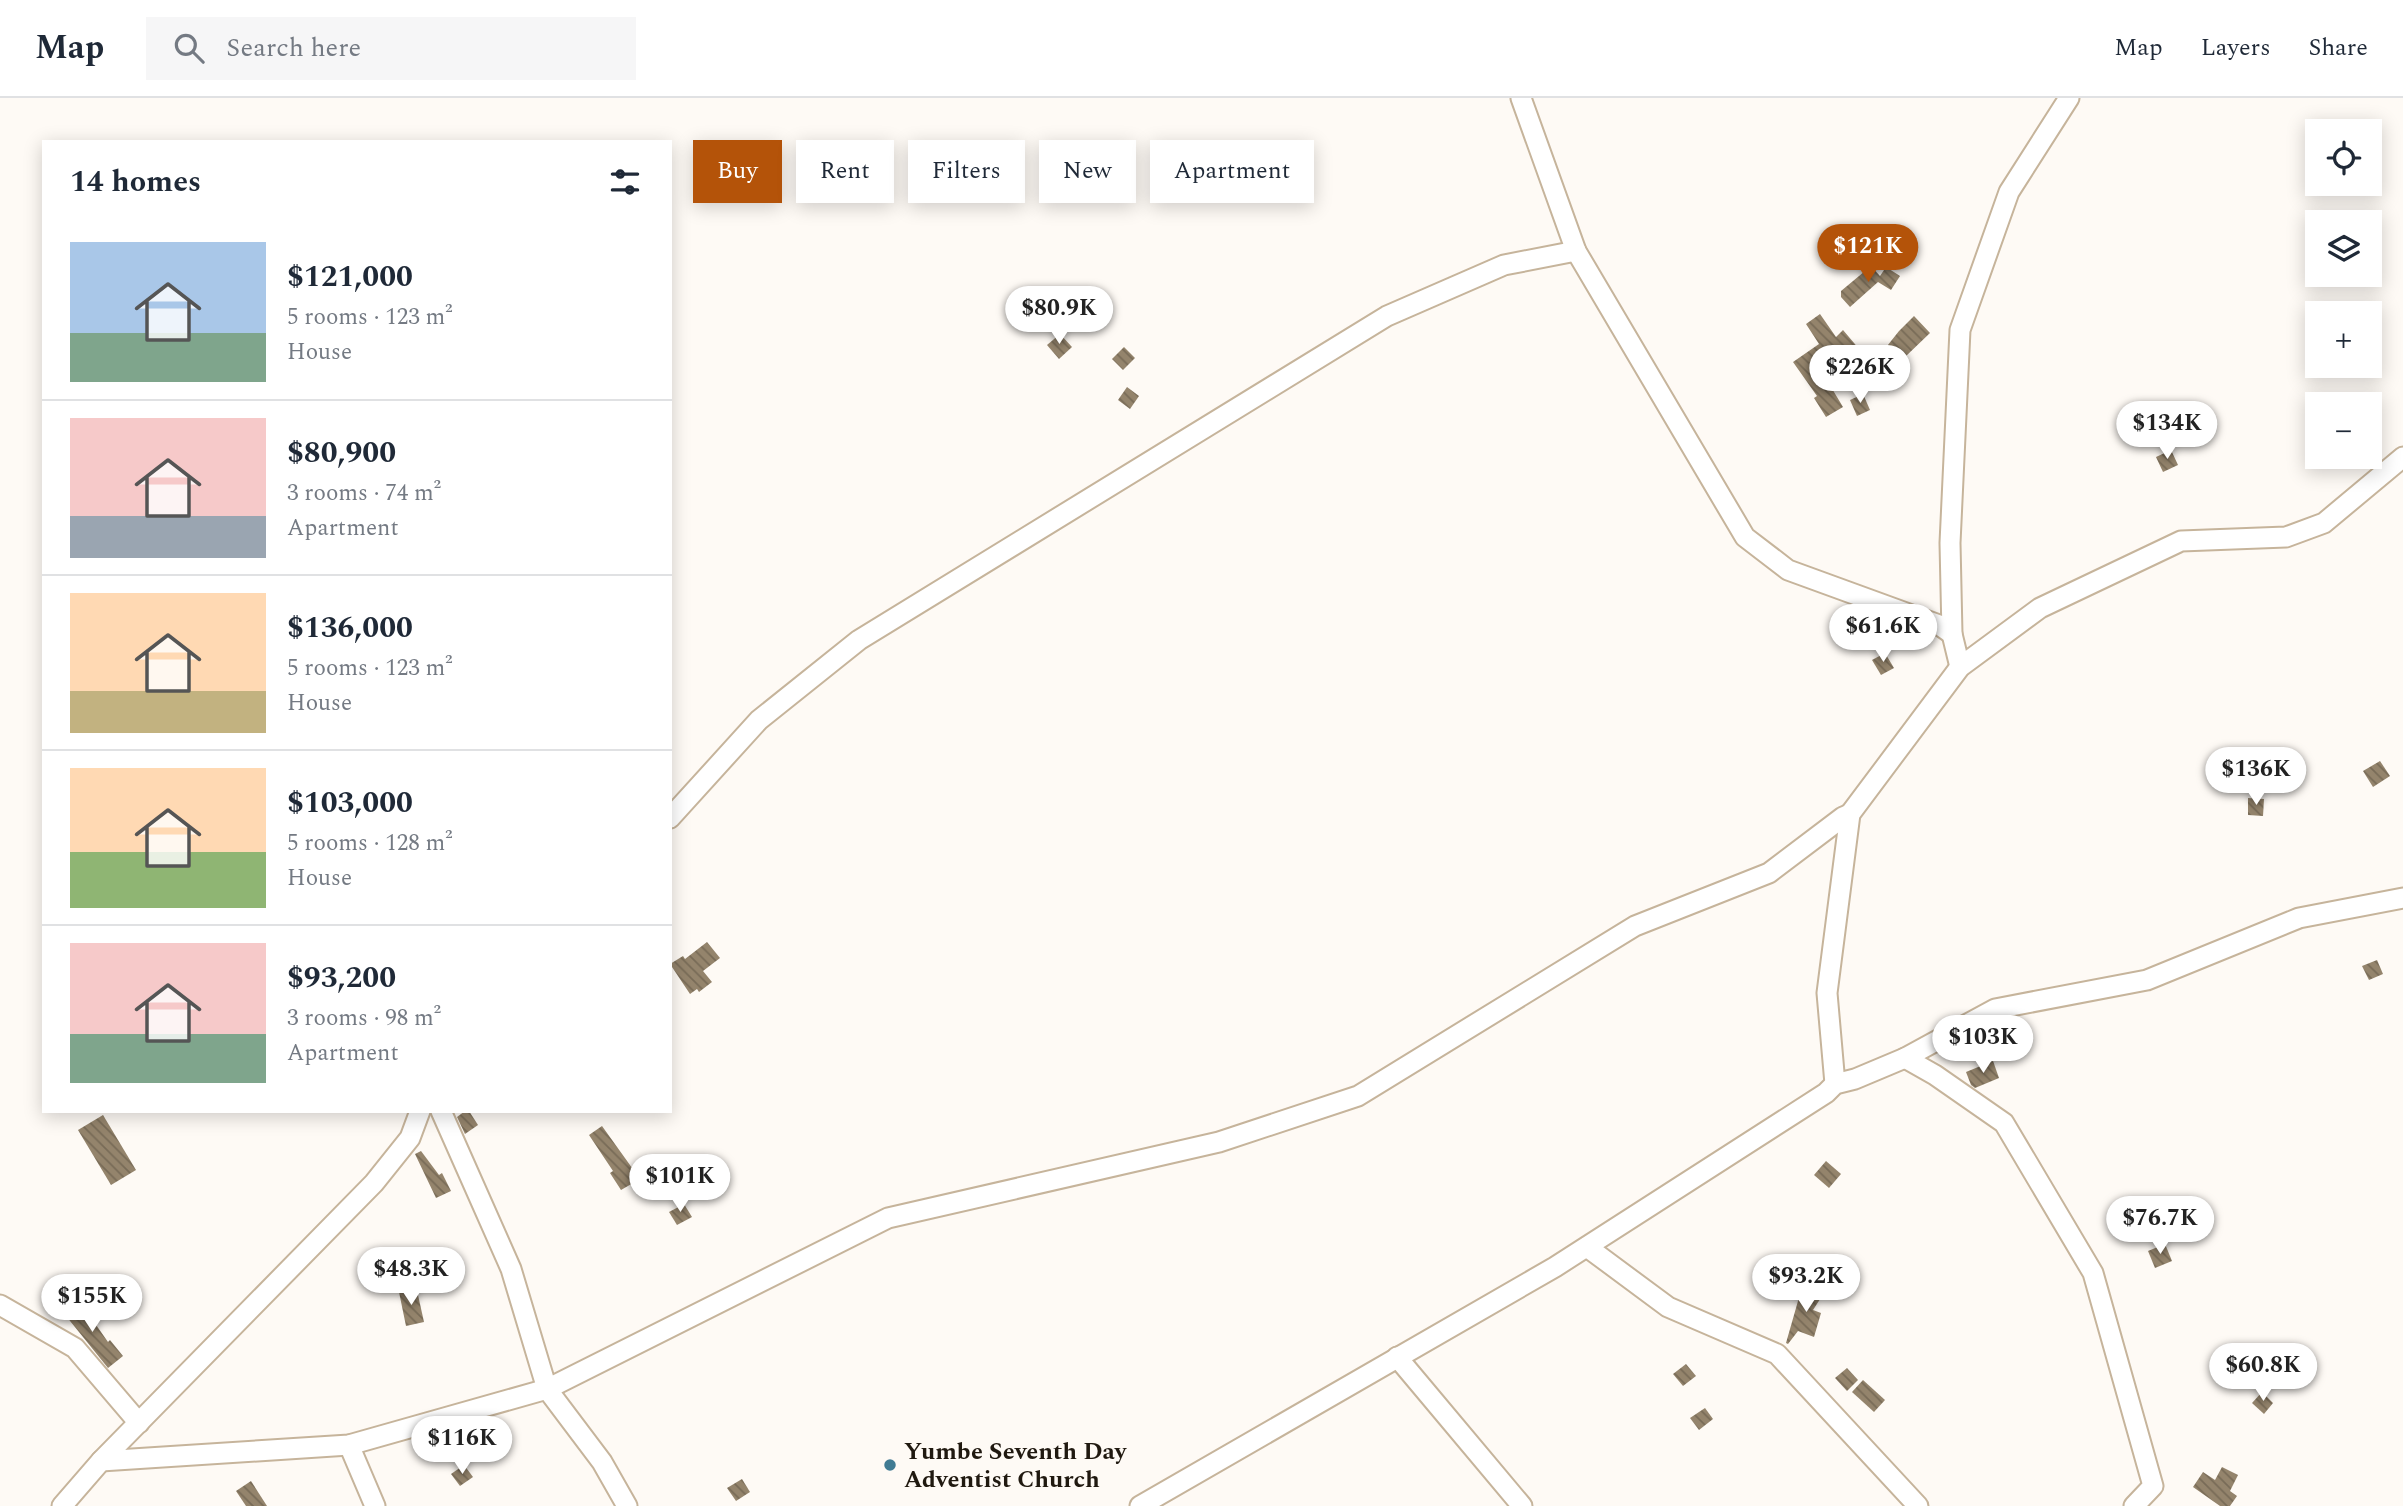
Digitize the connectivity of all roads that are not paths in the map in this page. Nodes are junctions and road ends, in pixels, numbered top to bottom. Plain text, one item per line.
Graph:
1 (1521, 98) edge
2 (2069, 98) edge
3 (1576, 251) junction
4 (2403, 457) edge
5 (1951, 635) junction
6 (1959, 667) junction
7 (1850, 814) junction
8 (672, 816) edge
9 (2403, 898) edge
10 (1905, 1058) junction
11 (1835, 1084) junction
12 (419, 1113) edge
13 (441, 1113) edge
14 (1587, 1247) junction
15 (0, 1305) edge
16 (1397, 1356) junction
17 (547, 1388) junction
18 (139, 1423) junction
19 (349, 1445) junction
20 (101, 1461) junction
21 (62, 1506) edge
22 (375, 1506) edge
23 (627, 1506) edge
24 (1140, 1506) edge
25 (1522, 1506) edge
26 (1918, 1506) edge
27 (2134, 1506) edge

1 - 3 street
2 - 5 street
3 - 5 street
3 - 8 street
4 - 6 street
5 - 6 street
6 - 7 street
7 - 11 street
7 - 17 street
9 - 10 street
10 - 11 street
10 - 27 street
11 - 14 street
12 - 18 street
13 - 17 street
14 - 16 street
14 - 26 street
15 - 18 street
16 - 24 street
16 - 25 street
17 - 19 street
17 - 23 street
18 - 20 street
19 - 20 street
19 - 22 street
20 - 21 street

